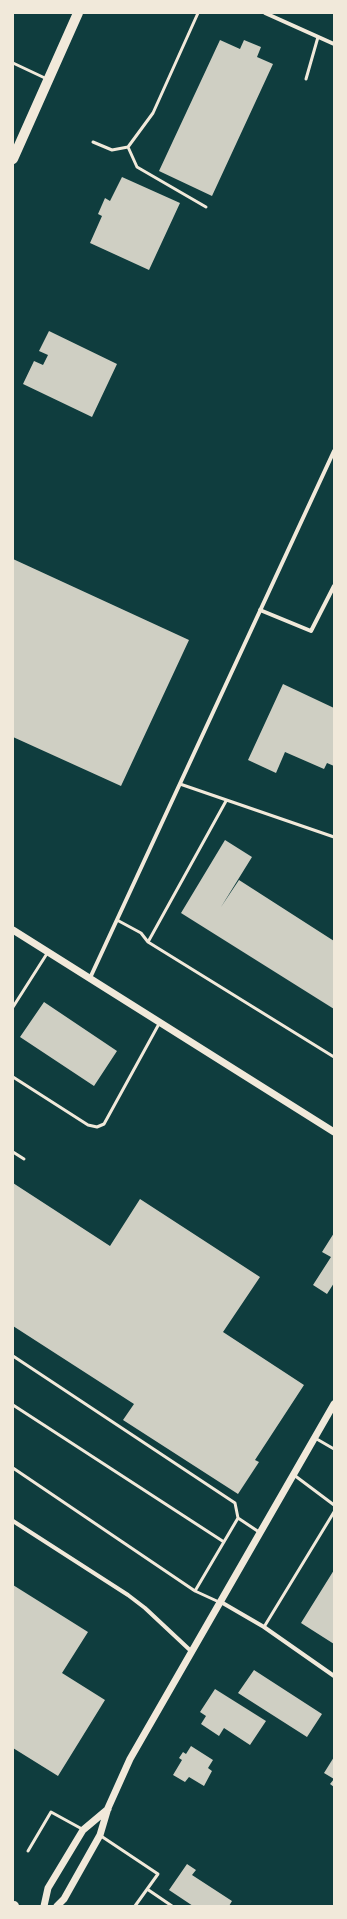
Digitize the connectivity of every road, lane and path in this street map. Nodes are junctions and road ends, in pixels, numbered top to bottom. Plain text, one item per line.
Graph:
1 (78, 13) edge
2 (198, 13) edge
3 (267, 13) edge
4 (318, 37) junction
5 (334, 44) edge
6 (13, 63) edge
7 (306, 79) dead end
8 (49, 80) junction
9 (93, 142) dead end
10 (17, 143) edge
11 (128, 147) junction
12 (13, 159) edge
13 (206, 207) dead end
14 (334, 451) edge
15 (334, 586) edge
16 (260, 610) junction
17 (180, 784) junction
18 (226, 801) junction
19 (334, 837) edge
20 (117, 920) junction
21 (13, 930) edge
22 (148, 942) junction
23 (48, 952) junction
24 (90, 978) junction
25 (13, 1007) edge
26 (160, 1022) junction
27 (334, 1057) edge
28 (13, 1077) edge
29 (334, 1132) edge
30 (13, 1152) edge
31 (24, 1159) dead end
32 (13, 1356) edge
33 (334, 1404) edge
34 (13, 1405) edge
35 (315, 1438) junction
36 (334, 1449) edge
37 (13, 1468) edge
38 (294, 1475) junction
39 (334, 1505) edge
40 (334, 1512) edge
41 (238, 1518) junction
42 (13, 1521) edge
43 (261, 1533) junction
44 (224, 1542) junction
45 (195, 1591) junction
46 (221, 1602) junction
47 (264, 1627) junction
48 (192, 1653) junction
49 (334, 1676) edge
50 (108, 1808) junction
51 (83, 1830) junction
52 (100, 1835) junction
53 (28, 1851) dead end
54 (147, 1890) junction
55 (44, 1906) edge
56 (57, 1906) edge
57 (135, 1906) edge
58 (172, 1906) edge

1 - 8 main road
2 - 11 lane
3 - 4 street
4 - 5 street
4 - 7 lane
6 - 8 lane
8 - 10 main road
9 - 11 lane
10 - 12 main road
11 - 13 lane
14 - 16 street
15 - 16 street
16 - 17 street
17 - 18 lane
17 - 20 street
18 - 19 lane
18 - 22 lane
20 - 22 lane
20 - 24 street
21 - 23 street
22 - 27 lane
23 - 24 street
23 - 25 lane
24 - 26 street
26 - 28 lane
26 - 29 street
30 - 31 lane
32 - 41 lane
33 - 35 street
34 - 44 lane
35 - 36 lane
35 - 38 street
37 - 45 lane
38 - 39 lane
38 - 43 street
40 - 47 lane
41 - 43 lane
41 - 44 lane
42 - 48 street
43 - 46 street
44 - 45 lane
45 - 46 lane
46 - 47 street
46 - 48 street
47 - 49 street
48 - 50 street
50 - 51 street
50 - 52 street
51 - 53 lane
51 - 55 street
52 - 54 lane
52 - 56 street
54 - 57 lane
54 - 58 lane

